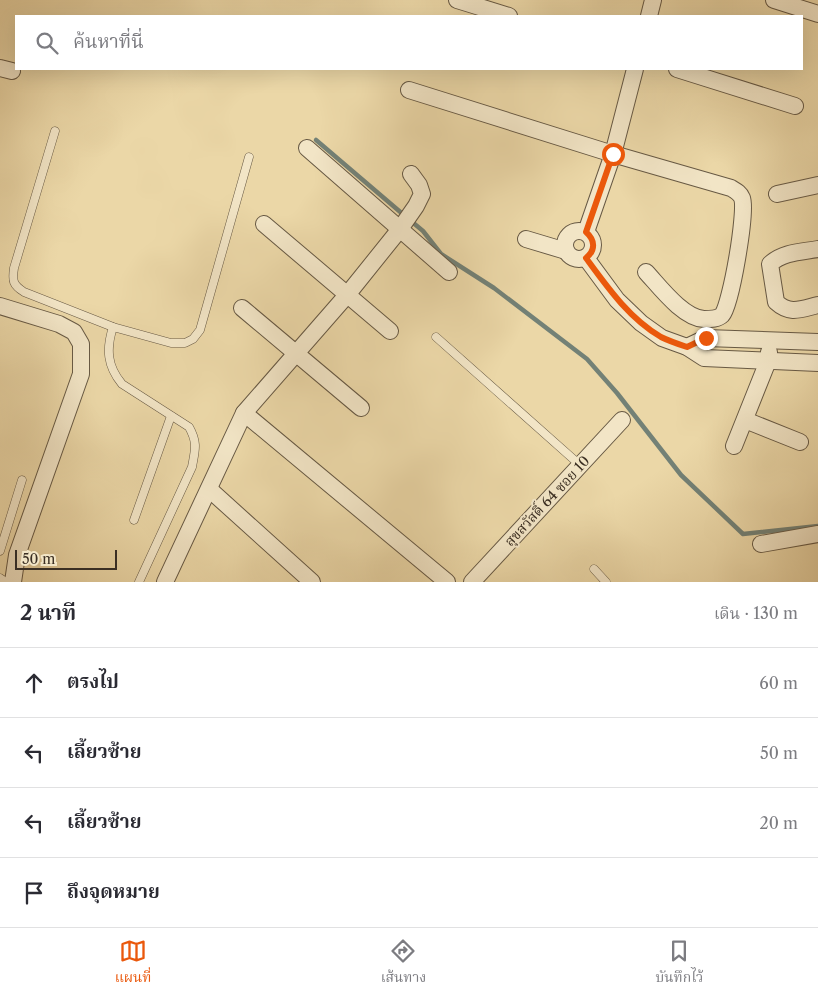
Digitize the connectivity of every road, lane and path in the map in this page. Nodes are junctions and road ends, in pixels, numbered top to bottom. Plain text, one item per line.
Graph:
1 (457, 0) edge
2 (653, 0) edge
3 (774, 0) edge
4 (818, 14) edge
5 (506, 15) edge
6 (649, 15) edge
7 (635, 70) edge
8 (680, 70) edge
9 (409, 90) dead end
10 (795, 106) dead end
11 (55, 131) dead end
12 (307, 148) dead end
13 (613, 154) junction
14 (250, 157) dead end
15 (411, 174) dead end
16 (818, 186) edge
17 (777, 194) dead end
18 (408, 218) junction
19 (264, 224) dead end
20 (586, 232) junction
21 (526, 239) dead end
22 (818, 249) edge
23 (566, 251) junction
24 (586, 258) junction
25 (449, 272) dead end
26 (646, 272) dead end
27 (347, 295) junction
28 (818, 305) edge
29 (0, 306) edge
30 (242, 308) dead end
31 (113, 327) junction
32 (390, 331) dead end
33 (436, 337) dead end
34 (721, 339) junction
35 (769, 339) junction
36 (818, 342) edge
37 (687, 347) junction
38 (296, 353) junction
39 (719, 358) junction
40 (768, 361) junction
41 (818, 363) edge
42 (361, 408) dead end
43 (244, 413) junction
44 (172, 416) junction
45 (622, 420) dead end
46 (745, 420) junction
47 (800, 442) dead end
48 (734, 446) dead end
49 (580, 465) junction
50 (22, 480) dead end
51 (209, 489) junction
52 (134, 520) dead end
53 (818, 534) edge
54 (761, 544) dead end
55 (0, 551) edge
56 (594, 569) dead end
57 (0, 578) edge
58 (171, 579) edge
59 (6, 582) edge
60 (13, 582) edge
61 (139, 582) edge
62 (312, 582) edge
63 (447, 582) edge
64 (472, 582) edge
65 (606, 582) edge

1 - 5 street
2 - 6 street
3 - 4 street
7 - 13 street
8 - 10 street
9 - 13 street
11 - 31 lane
12 - 18 street
13 - 20 street
13 - 26 street
14 - 31 lane
15 - 18 street
16 - 17 street
18 - 25 street
18 - 27 street
19 - 27 street
20 - 23 street
20 - 24 street
21 - 23 street
22 - 28 street
23 - 24 street
24 - 37 street
27 - 32 street
27 - 38 street
29 - 60 street
30 - 38 street
31 - 44 lane
33 - 49 lane
34 - 35 street
34 - 37 street
34 - 39 street
35 - 36 street
35 - 40 street
37 - 39 street
38 - 42 street
38 - 43 street
39 - 40 street
40 - 41 street
40 - 46 street
43 - 51 street
43 - 63 street
44 - 52 lane
44 - 61 lane
45 - 49 street, สุขสวัสดิ์ 64 ซอย 10
46 - 47 street
46 - 48 street
49 - 64 street, สุขสวัสดิ์ 64 ซอย 10
50 - 55 lane
51 - 58 street
51 - 62 street
53 - 54 street
56 - 65 lane
57 - 59 lane

